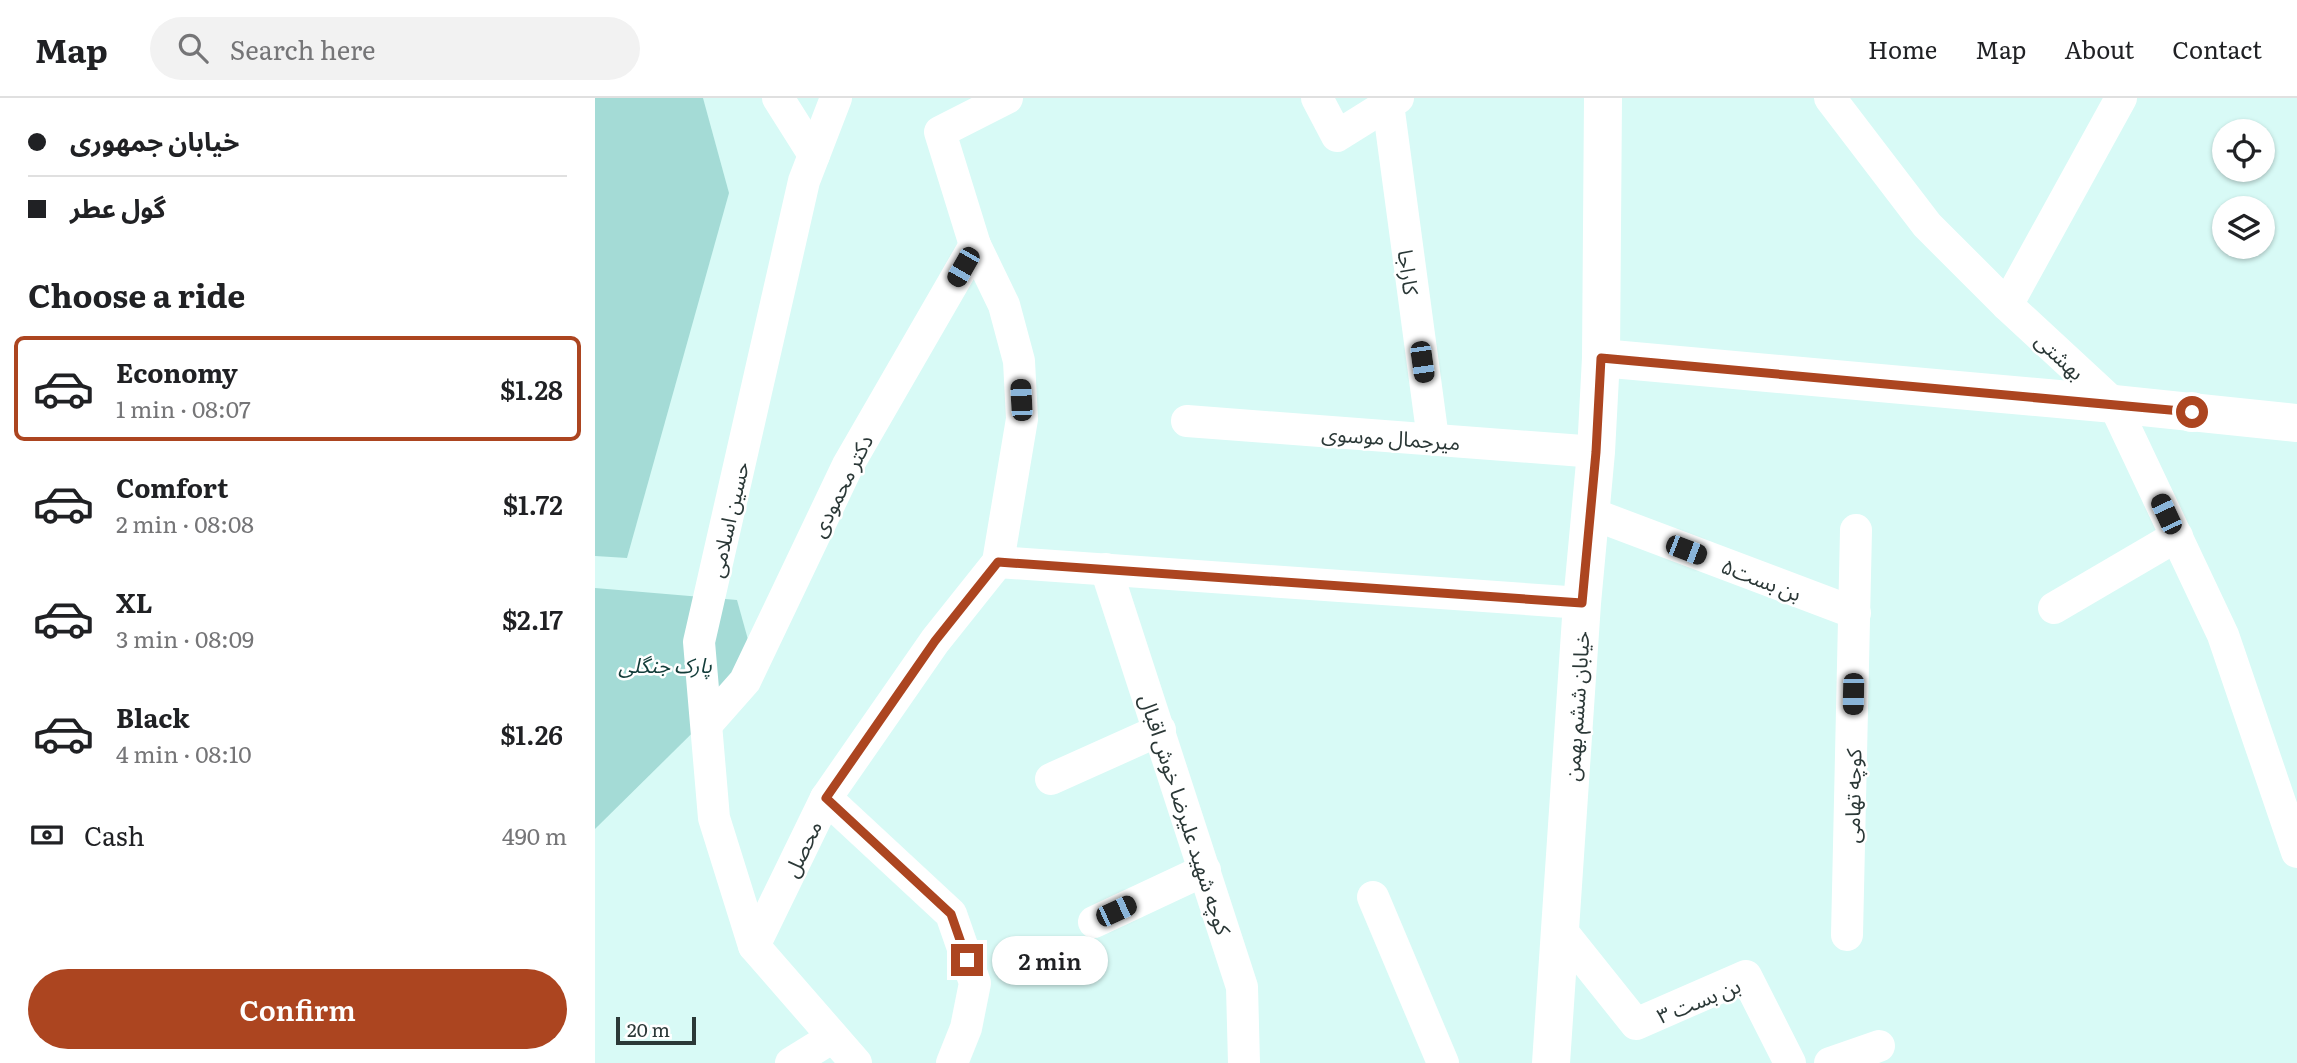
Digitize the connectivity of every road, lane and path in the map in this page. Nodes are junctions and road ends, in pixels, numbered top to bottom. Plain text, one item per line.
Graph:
1 (778, 98) edge
2 (836, 98) edge
3 (1007, 98) edge
4 (1317, 98) edge
5 (1603, 98) edge
6 (1830, 98) edge
7 (2121, 98) edge
8 (1393, 101) edge
9 (814, 155) junction
10 (975, 245) junction
11 (2007, 305) junction
12 (1601, 358) junction
13 (2114, 404) junction
14 (1187, 421) dead end
15 (2297, 423) edge
16 (1433, 439) junction
17 (1596, 452) junction
18 (1590, 513) junction
19 (1856, 530) dead end
20 (2177, 536) junction
21 (998, 562) junction
22 (1106, 569) junction
23 (1582, 603) junction
24 (2054, 608) dead end
25 (1855, 613) junction
26 (706, 724) junction
27 (1160, 730) junction
28 (1051, 779) dead end
29 (826, 798) junction
30 (2297, 852) edge
31 (1205, 870) junction
32 (1373, 897) dead end
33 (1094, 922) dead end
34 (1560, 929) junction
35 (1847, 935) dead end
36 (754, 946) junction
37 (833, 1037) junction
38 (1879, 1046) dead end
39 (791, 1063) edge
40 (856, 1063) edge
41 (952, 1063) edge
42 (1244, 1063) edge
43 (1443, 1063) edge
44 (1551, 1063) edge
45 (1790, 1063) edge
46 (1830, 1063) edge

1 - 9 street
2 - 9 street, حسین اسلامی
3 - 10 street
4 - 8 street
5 - 12 street, خیابان ششم بهمن
6 - 11 street, بهشتی
7 - 11 street
8 - 16 street, کاراجا
9 - 26 street, حسین اسلامی
10 - 21 street
10 - 26 street, دکتر محمودی
11 - 13 street, بهشتی
12 - 13 street
12 - 17 street, خیابان ششم بهمن
13 - 15 street
13 - 20 street, بهشتی
14 - 16 street, میرجمال موسوی
16 - 17 street, میرجمال موسوی
17 - 18 street, خیابان ششم بهمن
18 - 23 street, خیابان ششم بهمن
18 - 25 street, بن بست۵
19 - 25 street, کوچه تهامی
20 - 24 street
20 - 30 street, بهشتی
21 - 22 street
21 - 29 street, محصل
22 - 23 street
22 - 27 street, کوچه شهید علیرضا خوش اقبال
23 - 34 street, خیابان ششم بهمن
25 - 35 street, کوچه تهامی
26 - 36 street, حسین اسلامی
27 - 28 street
27 - 31 street, کوچه شهید علیرضا خوش اقبال
29 - 36 street, محصل
29 - 41 street
31 - 33 street
31 - 42 street, کوچه شهید علیرضا خوش اقبال
32 - 43 street
34 - 44 street, خیابان ششم بهمن
34 - 45 street, بن بست ۳
36 - 37 street
37 - 39 street
37 - 40 street
38 - 46 street

